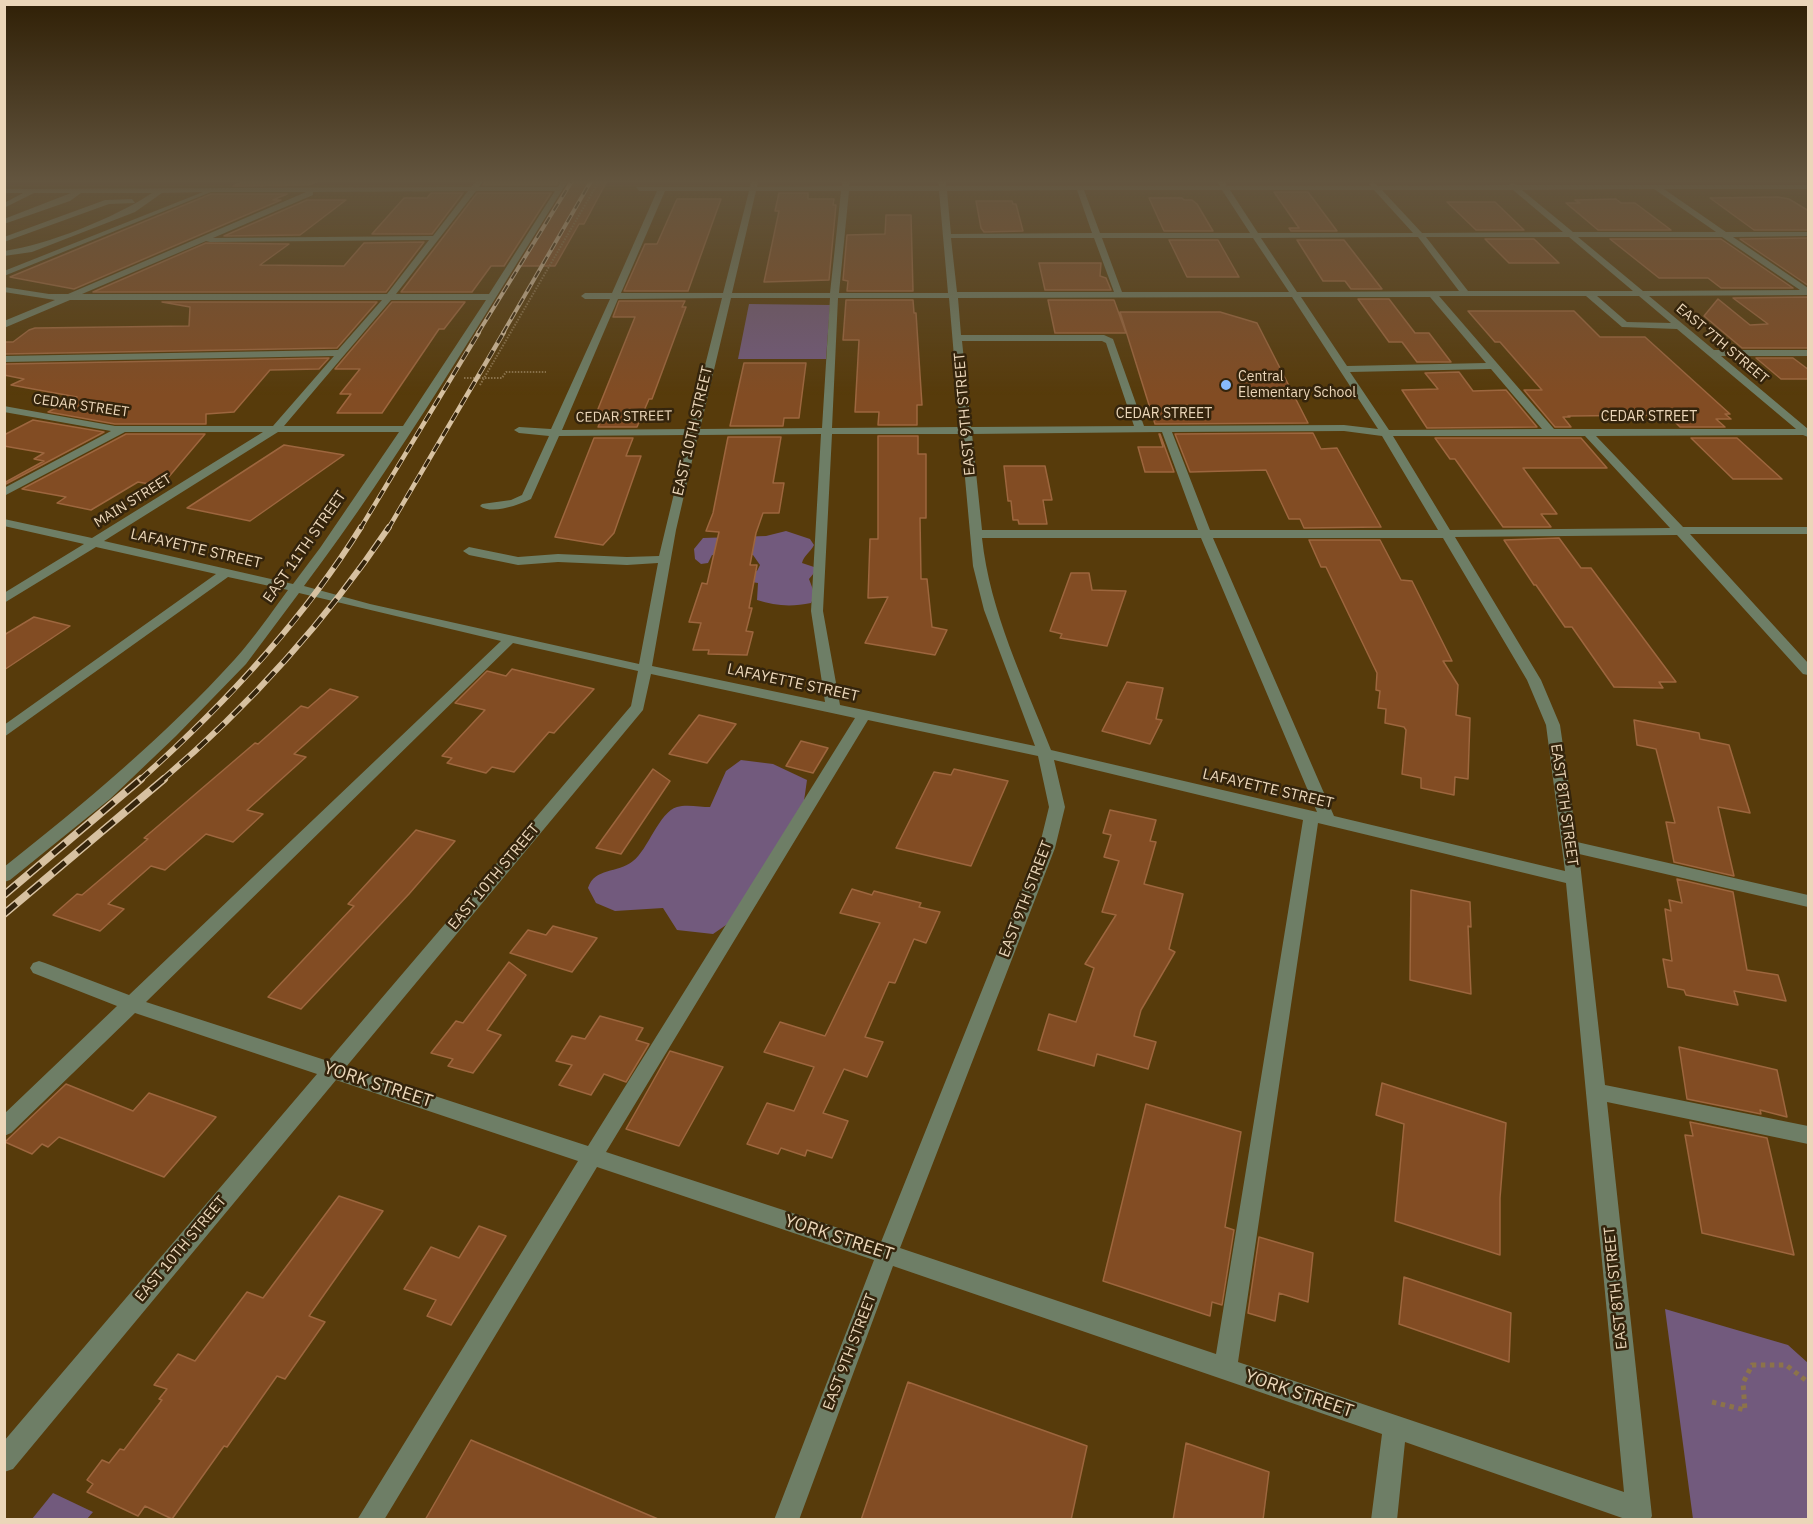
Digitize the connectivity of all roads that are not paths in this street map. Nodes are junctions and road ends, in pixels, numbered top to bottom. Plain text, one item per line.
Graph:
1 (59, 252) edge
2 (174, 252) edge
3 (424, 252) edge
4 (521, 252) edge
5 (634, 252) edge
6 (737, 252) edge
7 (838, 252) edge
8 (950, 252) edge
9 (1104, 252) edge
10 (1266, 252) edge
11 (1433, 252) edge
12 (1591, 252) edge
13 (1751, 252) edge
14 (4, 274) edge
15 (4, 290) edge
16 (1809, 292) edge
17 (1588, 293) junction
18 (1640, 293) junction
19 (1293, 294) junction
20 (1432, 294) junction
21 (1466, 294) junction
22 (955, 295) junction
23 (1119, 295) junction
24 (72, 296) junction
25 (585, 296) dead end
26 (615, 296) junction
27 (726, 296) junction
28 (834, 296) junction
29 (389, 297) junction
30 (493, 297) junction
31 (4, 325) edge
32 (1680, 326) junction
33 (958, 338) junction
34 (1711, 352) junction
35 (341, 353) junction
36 (1809, 353) edge
37 (4, 359) edge
38 (1494, 366) junction
39 (1343, 369) junction
40 (10, 410) edge
41 (4, 417) edge
42 (277, 428) junction
43 (123, 429) junction
44 (406, 429) junction
45 (1140, 429) junction
46 (1166, 429) junction
47 (519, 430) dead end
48 (966, 430) junction
49 (693, 431) junction
50 (828, 431) junction
51 (556, 433) junction
52 (1386, 433) junction
53 (1551, 433) junction
54 (1588, 433) junction
55 (1807, 433) edge
56 (4, 493) edge
57 (486, 506) dead end
58 (4, 522) edge
59 (1809, 530) edge
60 (1680, 531) junction
61 (1205, 533) junction
62 (976, 534) junction
63 (1446, 534) junction
64 (96, 543) junction
65 (469, 550) dead end
66 (665, 560) junction
67 (225, 573) junction
68 (296, 589) junction
69 (4, 599) edge
70 (510, 639) junction
71 (645, 669) junction
72 (1809, 671) edge
73 (833, 708) junction
74 (864, 715) junction
75 (4, 732) edge
76 (1045, 753) junction
77 (1320, 818) junction
78 (1569, 846) junction
79 (4, 876) edge
80 (1574, 879) junction
81 (1809, 901) edge
82 (39, 968) dead end
83 (134, 1005) junction
84 (331, 1070) junction
85 (1596, 1092) junction
86 (4, 1127) edge
87 (1809, 1135) edge
88 (592, 1156) junction
89 (887, 1254) junction
90 (1226, 1369) junction
91 (1395, 1426) junction
92 (4, 1460) edge
93 (1639, 1514) edge
94 (369, 1520) edge
95 (786, 1520) edge
96 (1384, 1520) edge

1 - 14 street
2 - 24 street
3 - 29 street, MAIN STREET
4 - 30 street, EAST 11TH STREET
5 - 26 street
6 - 27 street, EAST 10TH STREET
7 - 28 street
8 - 22 street, EAST 9TH STREET
9 - 23 street
10 - 19 street, EAST 8TH STREET
11 - 21 street
12 - 18 street, EAST 7TH STREET
13 - 16 street
15 - 24 street
16 - 18 street
17 - 18 street
17 - 21 street
17 - 32 street
18 - 32 street, EAST 7TH STREET
19 - 20 street
19 - 23 street
19 - 39 street, EAST 8TH STREET
20 - 21 street
20 - 38 street
22 - 23 street
22 - 28 street
22 - 33 street, EAST 9TH STREET
24 - 29 street
24 - 31 street
25 - 26 street
26 - 27 street
26 - 51 street
27 - 28 street
27 - 49 street, EAST 10TH STREET
28 - 50 street
29 - 30 street
29 - 35 street, MAIN STREET
30 - 44 street, EAST 11TH STREET
32 - 34 street, EAST 7TH STREET
33 - 45 street
33 - 48 street, EAST 9TH STREET
34 - 36 street
34 - 55 street, EAST 7TH STREET
35 - 37 street
35 - 42 street, MAIN STREET
38 - 39 street
38 - 53 street
39 - 52 street, EAST 8TH STREET
40 - 41 street
40 - 43 street, CEDAR STREET
42 - 43 street, CEDAR STREET
42 - 44 street, CEDAR STREET
42 - 64 street, MAIN STREET
43 - 56 street
44 - 68 street, EAST 11TH STREET
45 - 46 street, CEDAR STREET
45 - 48 street, CEDAR STREET
46 - 52 street, CEDAR STREET
46 - 61 street
47 - 51 street, CEDAR STREET
48 - 50 street, CEDAR STREET
48 - 62 street, EAST 9TH STREET
49 - 50 street, CEDAR STREET
49 - 51 street, CEDAR STREET
49 - 66 street, EAST 10TH STREET
50 - 73 street
51 - 57 street
52 - 53 street, CEDAR STREET
52 - 63 street, EAST 8TH STREET
53 - 54 street, CEDAR STREET
54 - 55 street, CEDAR STREET
54 - 60 street
58 - 64 street, LAFAYETTE STREET
59 - 60 street
60 - 63 street
60 - 72 street
61 - 62 street
61 - 63 street
61 - 77 street
62 - 76 street, EAST 9TH STREET
63 - 78 street, EAST 8TH STREET
64 - 67 street, LAFAYETTE STREET
64 - 69 street, MAIN STREET
65 - 66 street
66 - 71 street, EAST 10TH STREET
67 - 68 street, LAFAYETTE STREET
67 - 75 street
68 - 70 street, LAFAYETTE STREET
68 - 79 street, EAST 11TH STREET
70 - 71 street, LAFAYETTE STREET
70 - 83 street
71 - 73 street, LAFAYETTE STREET
71 - 84 street, EAST 10TH STREET
73 - 74 street, LAFAYETTE STREET
74 - 76 street, LAFAYETTE STREET
74 - 88 street
76 - 77 street, LAFAYETTE STREET
76 - 89 street, EAST 9TH STREET
77 - 80 street, LAFAYETTE STREET
77 - 90 street
78 - 80 street, EAST 8TH STREET
78 - 81 street
80 - 85 street, EAST 8TH STREET
82 - 83 street, YORK STREET
83 - 84 street, YORK STREET
83 - 86 street
84 - 88 street, YORK STREET
84 - 92 street, EAST 10TH STREET
85 - 87 street
85 - 93 street, EAST 8TH STREET
88 - 89 street, YORK STREET
88 - 94 street
89 - 90 street, YORK STREET
89 - 95 street, EAST 9TH STREET
90 - 91 street, YORK STREET
91 - 93 street, YORK STREET
91 - 96 street

